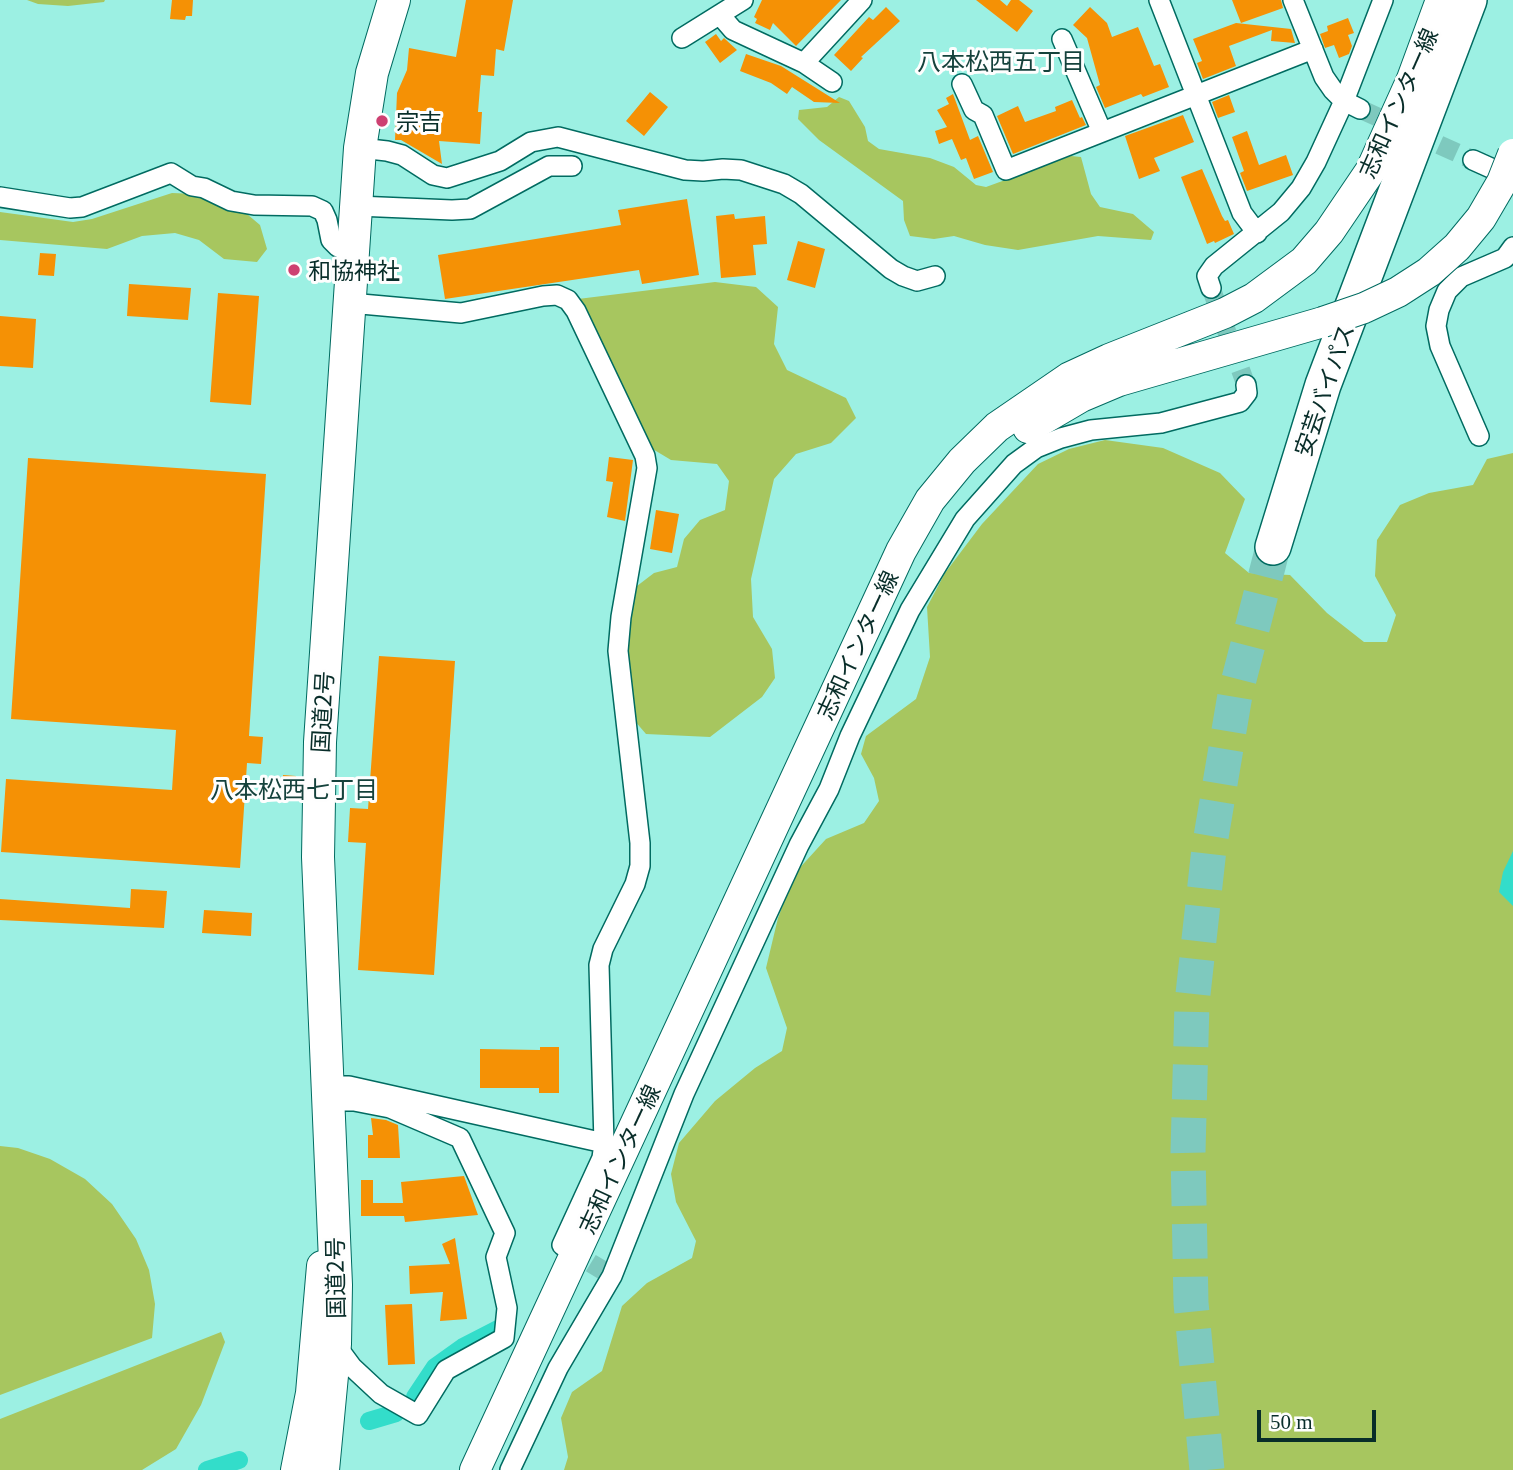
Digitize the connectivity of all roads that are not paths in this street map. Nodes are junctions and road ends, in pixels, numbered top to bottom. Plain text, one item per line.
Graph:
1 (394, 0) edge
2 (743, 0) edge
3 (862, 0) edge
4 (1159, 0) edge
5 (1293, 0) edge
6 (1383, 0) edge
7 (1441, 0) edge
8 (1469, 0) edge
9 (1483, 0) edge
10 (720, 15) junction
11 (682, 38) dead end
12 (1062, 39) dead end
13 (1313, 49) junction
14 (804, 63) junction
15 (832, 82) dead end
16 (962, 84) dead end
17 (1196, 95) junction
18 (1352, 105) junction
19 (1102, 132) junction
20 (360, 148) junction
21 (1513, 154) edge
22 (1473, 160) tunnel mouth
23 (572, 166) dead end
24 (1513, 178) edge
25 (0, 197) edge
26 (357, 206) junction
27 (1257, 233) junction
28 (1379, 233) junction
29 (1513, 247) edge
30 (354, 249) junction
31 (935, 276) dead end
32 (1211, 288) tunnel mouth
33 (350, 303) junction
34 (1246, 385) dead end
35 (1479, 436) dead end
36 (1273, 548) tunnel mouth
37 (326, 1040) junction
38 (328, 1093) junction
39 (604, 1143) junction
40 (565, 1247) dead end
41 (335, 1344) junction
42 (296, 1470) edge
43 (323, 1470) edge
44 (338, 1470) edge
45 (475, 1470) edge
46 (491, 1470) edge
47 (510, 1470) edge

1 - 20 highway, 国道2号
2 - 10 street
3 - 14 street
4 - 17 street
5 - 13 street
6 - 18 street
7 - 45 main road, 志和インター線
8 - 28 highway, 安芸バイパス
9 - 28 highway, 安芸バイパス
10 - 11 street
10 - 14 street
12 - 19 street
13 - 17 street
13 - 18 street
14 - 15 street
16 - 19 street
17 - 19 street
17 - 27 street
18 - 27 street
20 - 26 highway, 国道2号
20 - 31 street
21 - 46 main road, 志和インター線, bridge
22 - 24 street
23 - 26 street
25 - 30 street
26 - 30 highway, 国道2号
27 - 32 street
28 - 36 highway, 安芸バイパス
29 - 35 street
30 - 33 highway, 国道2号
33 - 37 highway, 国道2号
33 - 39 street
34 - 47 street
37 - 38 highway, 国道2号
37 - 42 main road
38 - 39 street
38 - 41 highway, 国道2号
38 - 41 street
39 - 40 street
41 - 43 highway, 国道2号
41 - 44 main road

